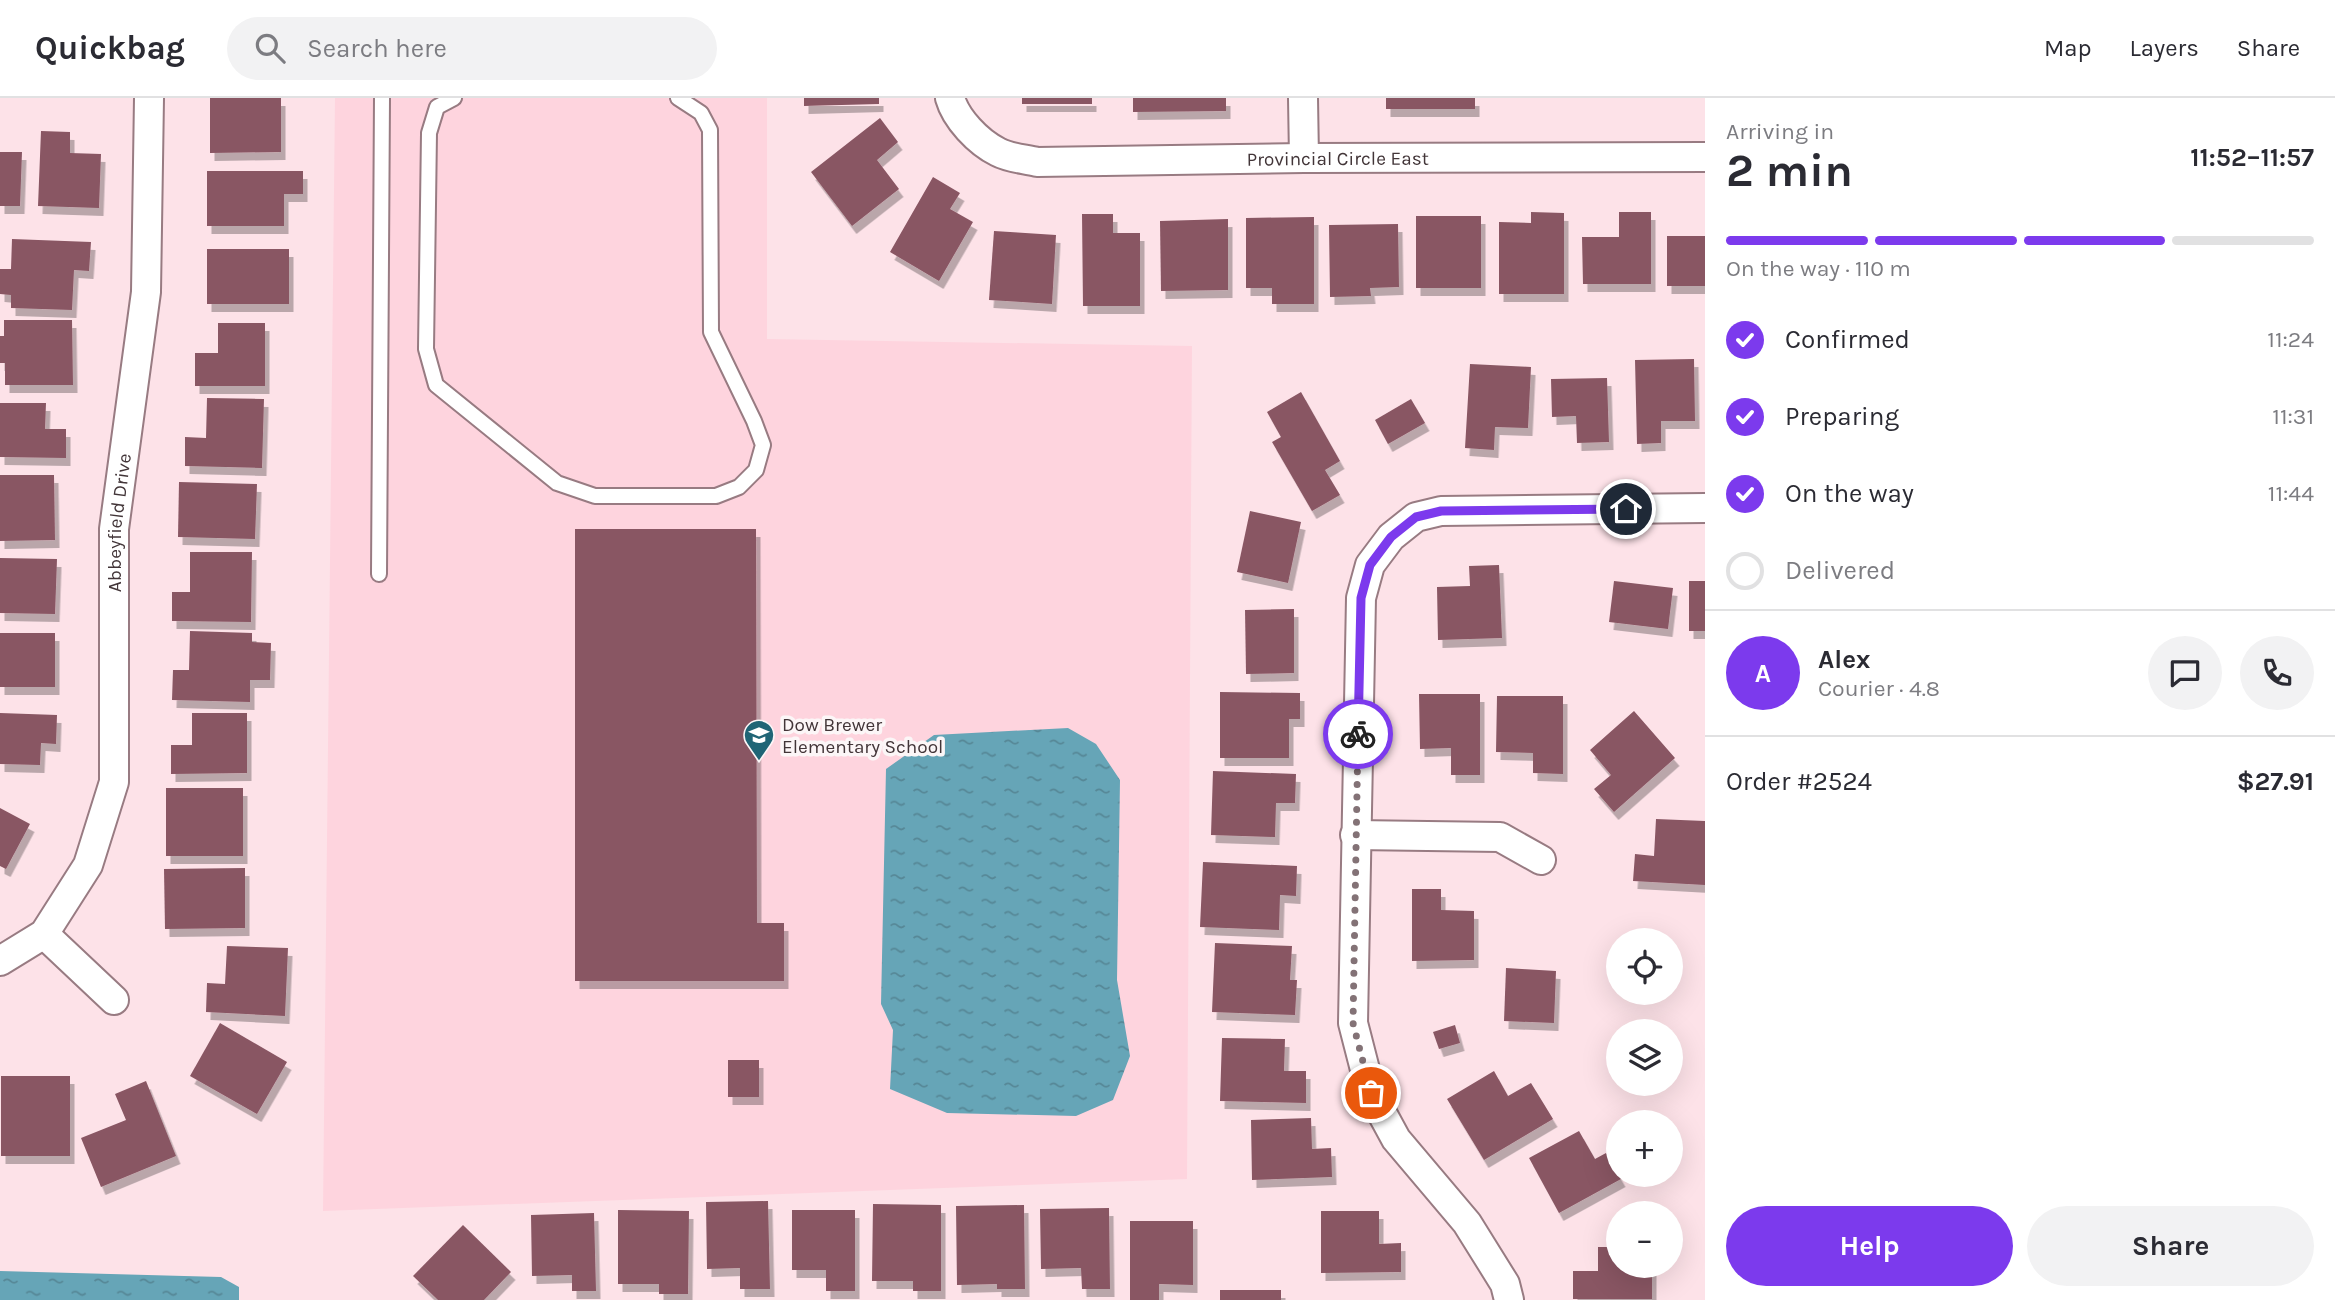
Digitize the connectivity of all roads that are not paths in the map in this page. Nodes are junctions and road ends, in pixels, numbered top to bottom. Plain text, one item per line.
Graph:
1 (149, 98) edge
2 (382, 98) edge
3 (454, 98) edge
4 (678, 98) edge
5 (950, 98) edge
6 (1303, 98) edge
7 (1705, 157) edge
8 (1304, 158) junction
9 (1705, 508) edge
10 (379, 574) dead end
11 (1355, 835) junction
12 (1541, 860) dead end
13 (44, 934) junction
14 (0, 961) edge
15 (114, 1000) dead end
16 (1509, 1300) edge

1 - 13 street, Abbeyfield Drive
2 - 10 lane
3 - 4 lane
5 - 8 street, Provincial Circle East
6 - 8 street
7 - 8 street, Provincial Circle East
9 - 11 street
11 - 12 street
11 - 16 street
13 - 14 street
13 - 15 street

